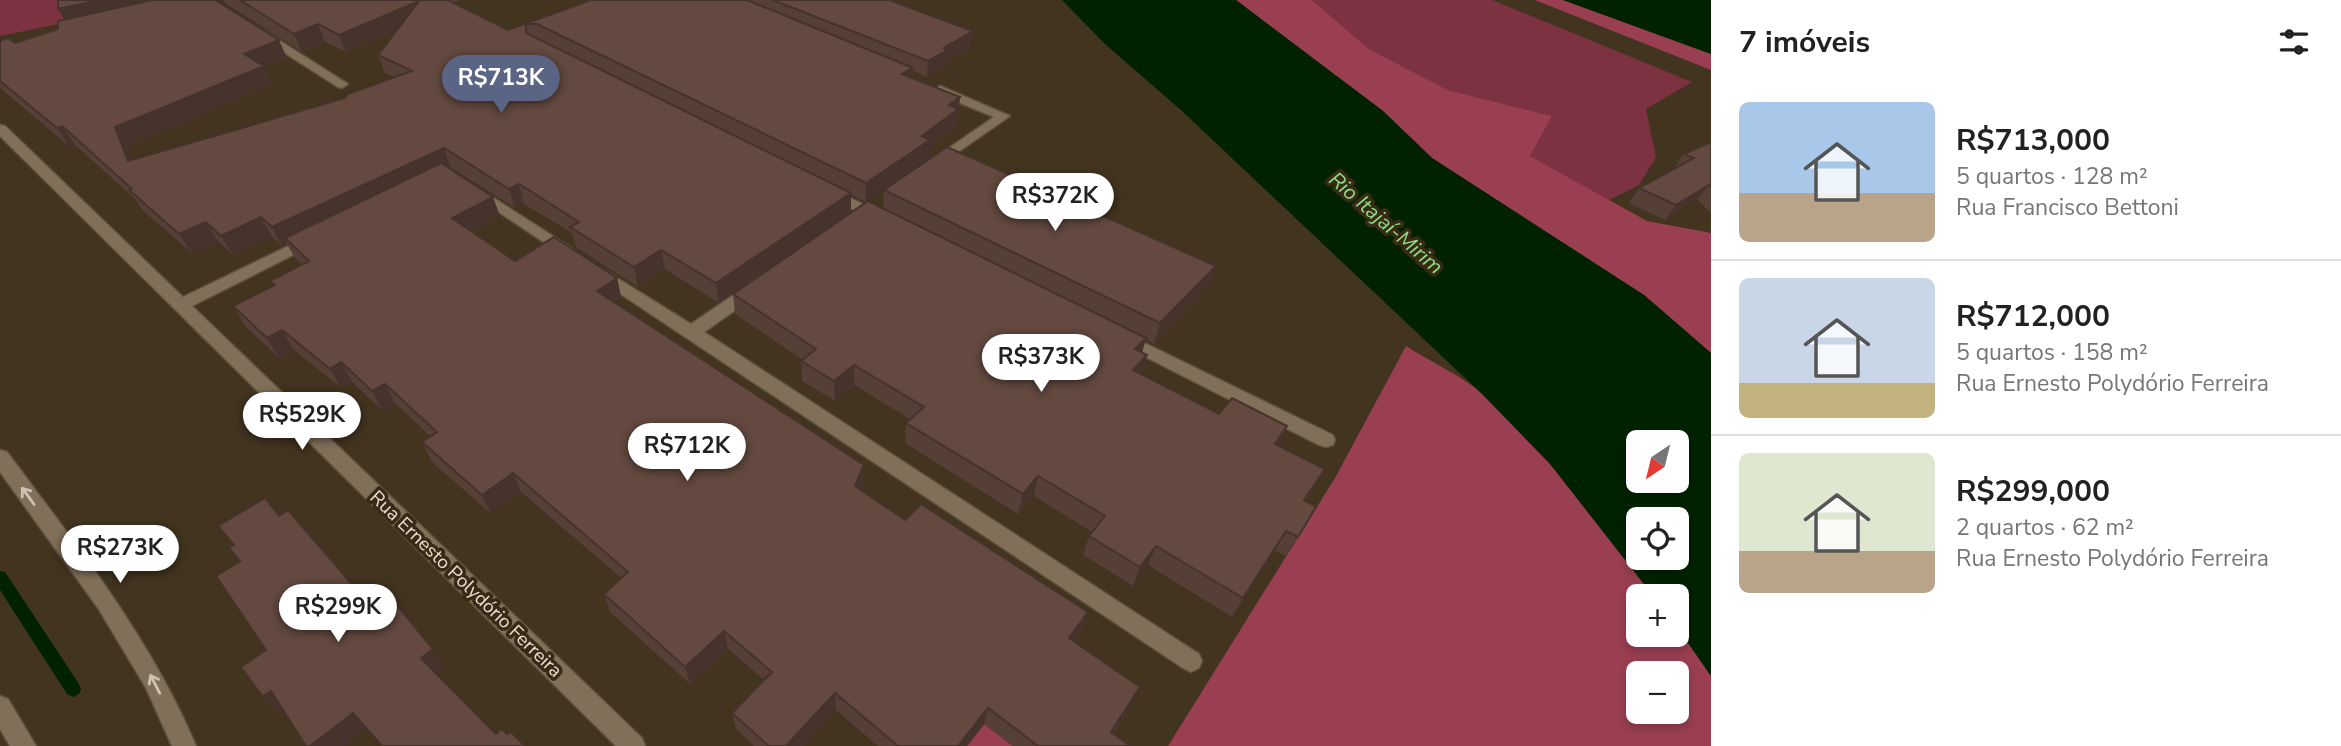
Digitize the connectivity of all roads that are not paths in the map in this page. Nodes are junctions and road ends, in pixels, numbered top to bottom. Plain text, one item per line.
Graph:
1 (247, 24) edge
2 (342, 84) dead end
3 (930, 86) edge
4 (0, 129) edge
5 (925, 172) edge
6 (460, 181) edge
7 (818, 187) edge
8 (892, 223) edge
9 (327, 233) edge
10 (769, 279) edge
11 (179, 306) junction
12 (1103, 328) edge
13 (691, 333) junction
14 (1326, 440) dead end
15 (0, 457) edge
16 (1191, 662) dead end
17 (0, 707) edge
18 (24, 746) edge
19 (184, 746) edge
20 (633, 746) edge

1 - 2 street
3 - 5 street
4 - 11 street, Rua Ernesto Polydório Ferreira
6 - 13 street
7 - 8 street
9 - 11 street
10 - 13 street
11 - 20 street, Rua Ernesto Polydório Ferreira
12 - 14 street
13 - 16 street
19 -> 15 street
17 - 18 street

